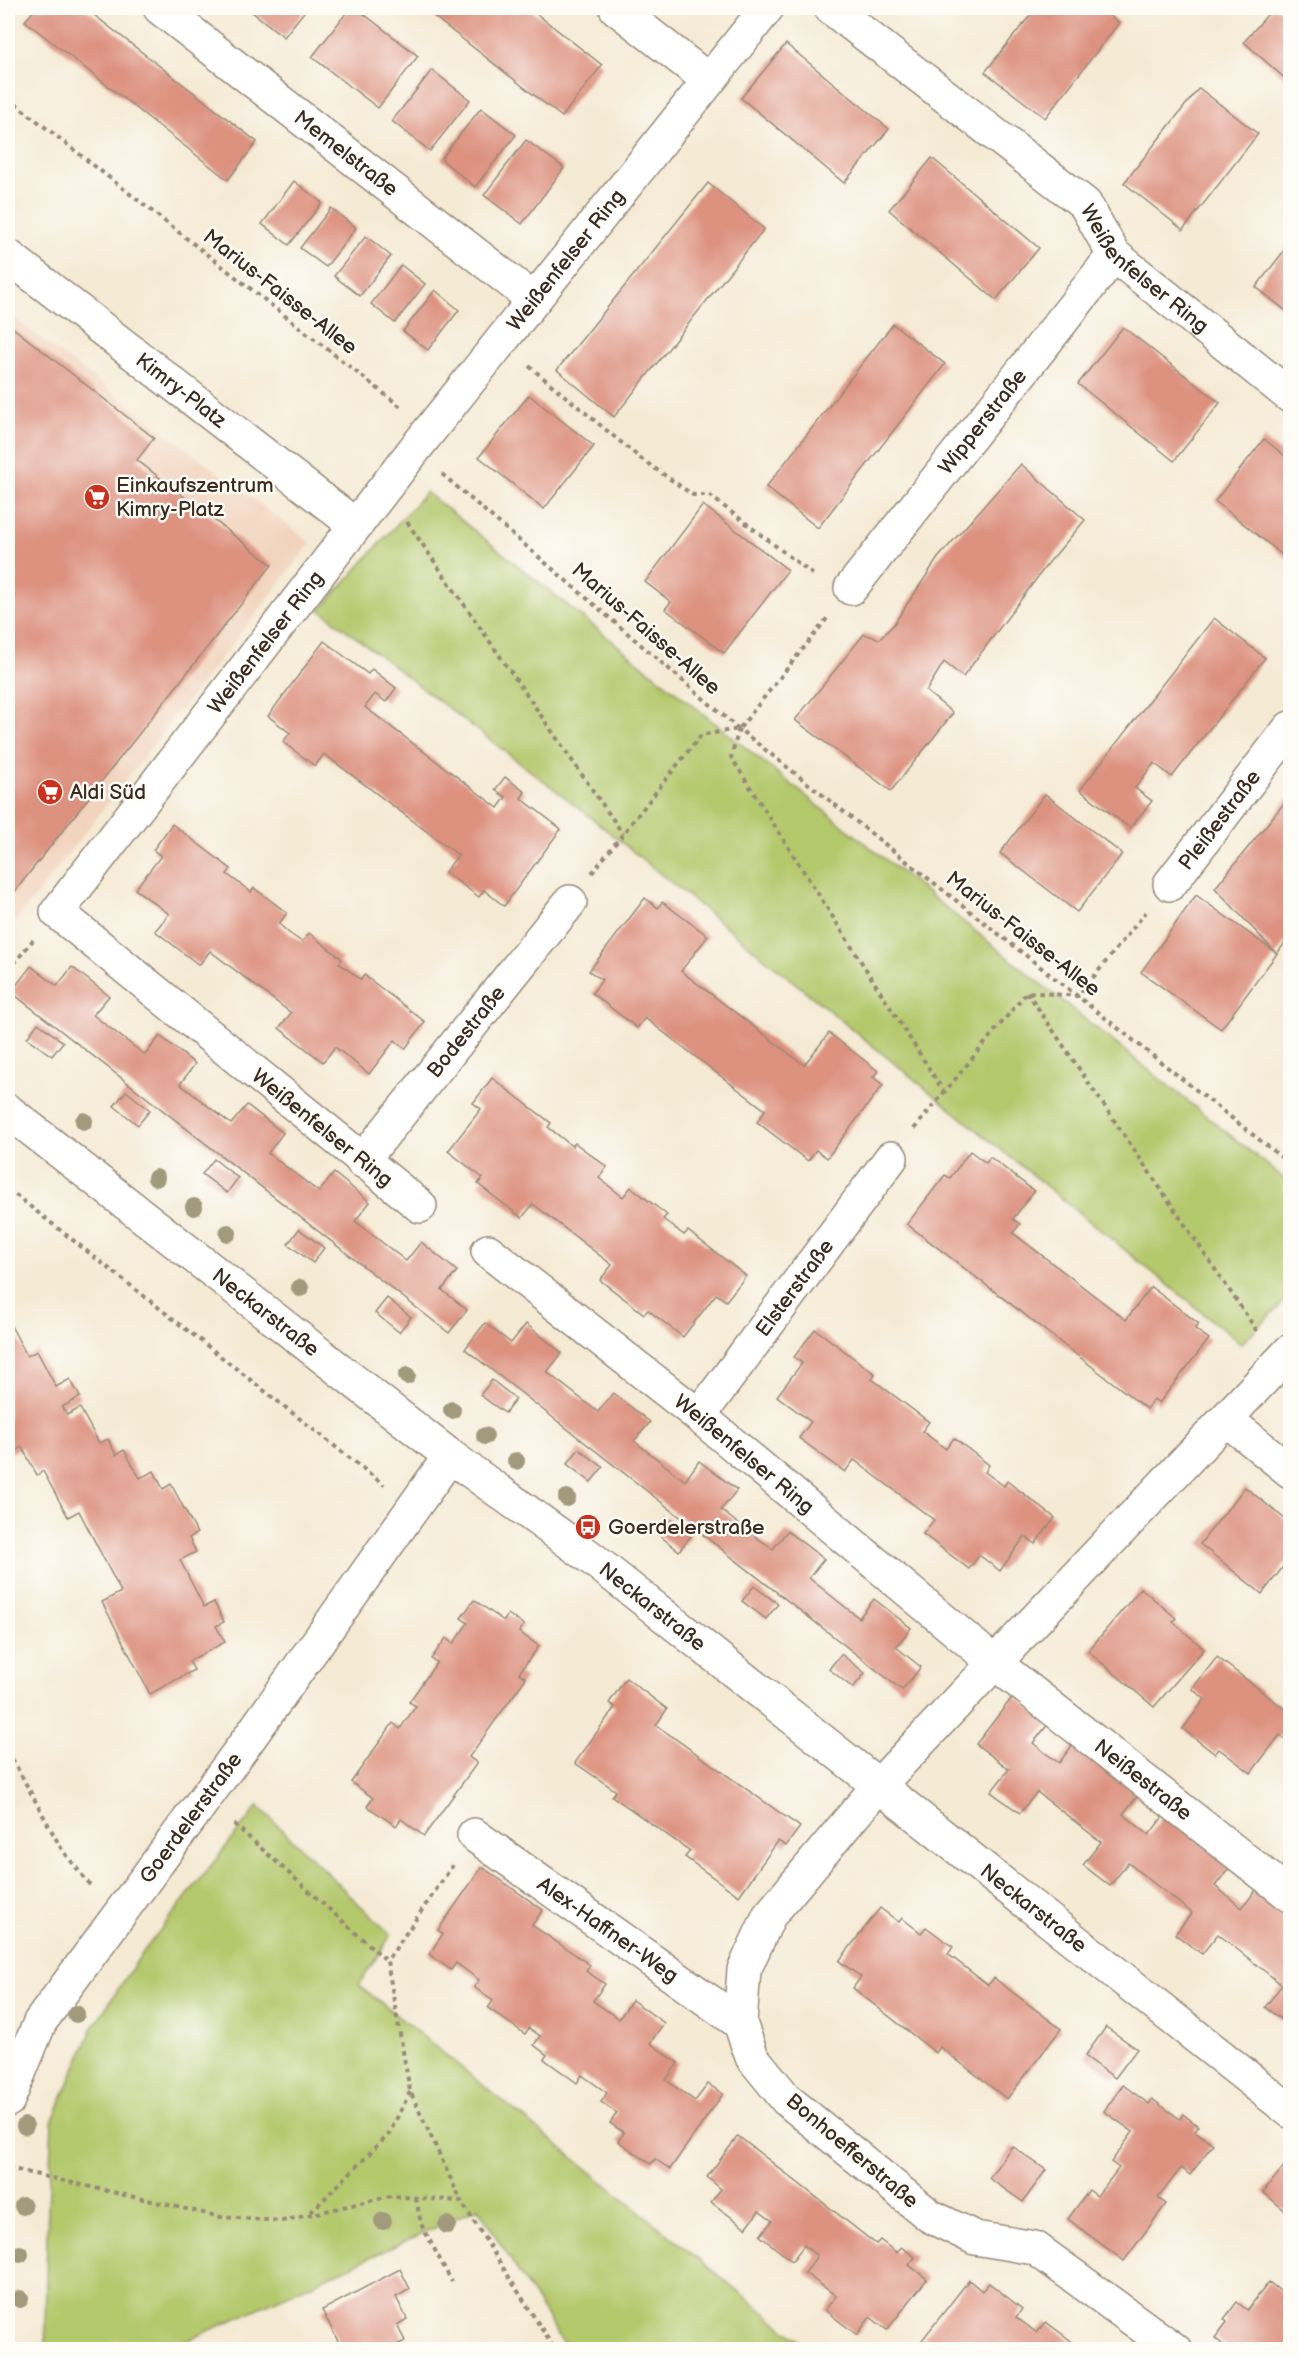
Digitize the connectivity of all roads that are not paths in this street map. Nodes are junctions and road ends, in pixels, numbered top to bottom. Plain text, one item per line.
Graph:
1 (160, 8) edge
2 (616, 8) edge
3 (767, 8) edge
4 (831, 8) edge
5 (707, 79) junction
6 (1113, 255) junction
7 (8, 256) edge
8 (532, 299) junction
9 (1290, 396) edge
10 (355, 525) junction
11 (851, 588) road end
12 (1290, 728) edge
13 (1170, 884) road end
14 (570, 902) road end
15 (8, 1111) edge
16 (891, 1158) road end
17 (362, 1161) junction
18 (420, 1206) dead end
19 (488, 1251) dead end
20 (1285, 1357) edge
21 (699, 1416) junction
22 (1227, 1420) junction
23 (450, 1456) junction
24 (1290, 1471) edge
25 (996, 1664) junction
26 (879, 1785) junction
27 (474, 1835) road end
28 (1290, 1895) edge
29 (740, 2023) junction
30 (8, 2100) edge
31 (1290, 2110) edge
32 (1175, 2349) edge

1 - 8 street, Memelstraße
2 - 5 street
3 - 5 street, Weißenfelser Ring
4 - 6 street, Weißenfelser Ring
5 - 8 street, Weißenfelser Ring
6 - 9 street, Weißenfelser Ring
6 - 11 street, Wipperstraße
7 - 10 street, Kimry-Platz
8 - 10 street, Weißenfelser Ring
10 - 17 street, Weißenfelser Ring
12 - 13 street, Pleißestraße
14 - 17 street, Bodestraße
15 - 23 street, Neckarstraße
16 - 21 street, Elsterstraße
17 - 18 street, Weißenfelser Ring
19 - 21 street, Weißenfelser Ring
20 - 22 street
21 - 25 street, Weißenfelser Ring
22 - 24 street
22 - 25 street
23 - 26 street, Neckarstraße
23 - 30 street, Goerdelerstraße
25 - 26 street
25 - 28 street, Neißestraße
26 - 29 street, Bonhoefferstraße
26 - 31 street, Neckarstraße
27 - 29 street, Alex-Haffner-Weg
29 - 32 street, Bonhoefferstraße

